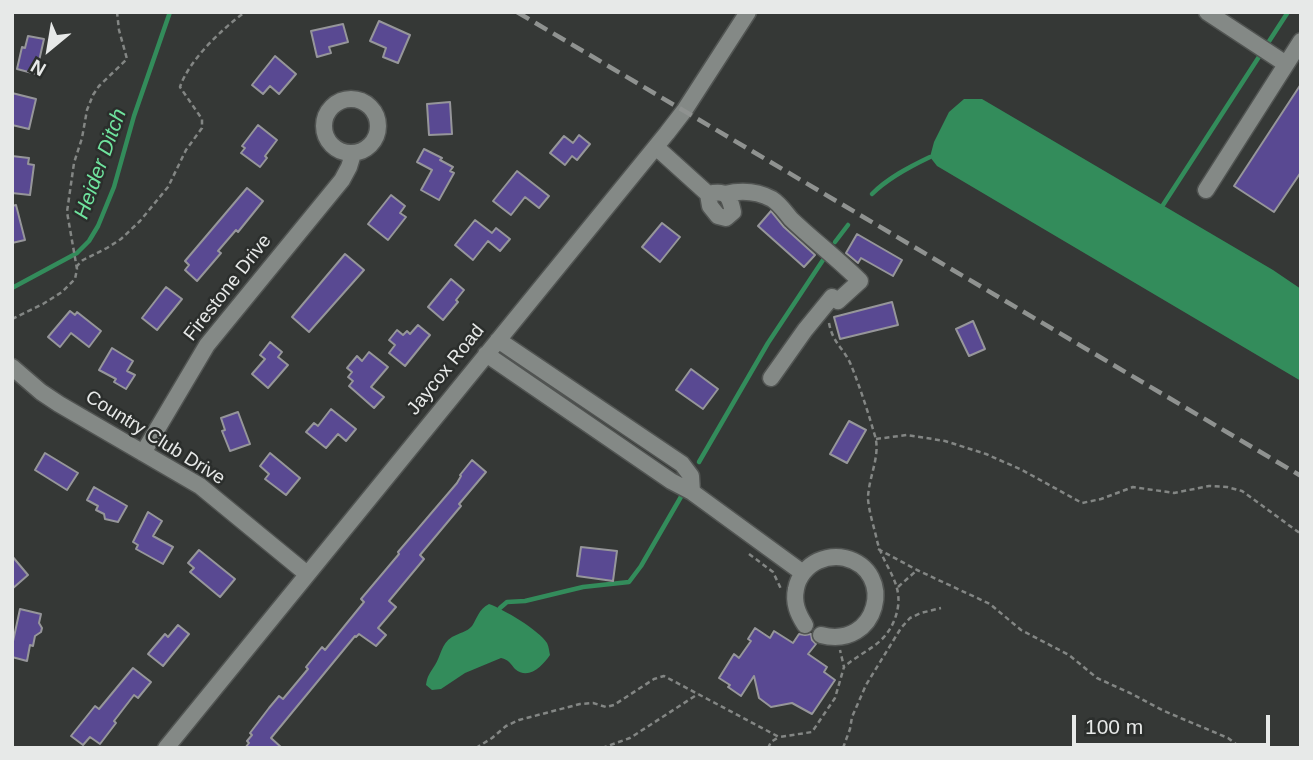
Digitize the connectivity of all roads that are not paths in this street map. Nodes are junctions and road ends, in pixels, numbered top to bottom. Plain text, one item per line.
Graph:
1 (1207, 12) edge
2 (746, 13) edge
3 (1301, 41) edge
4 (1286, 64) junction
5 (656, 147) junction
6 (353, 154) dead end
7 (1206, 190) dead end
8 (708, 194) junction
9 (725, 194) junction
10 (498, 340) junction
11 (486, 354) junction
12 (12, 367) edge
13 (771, 378) dead end
14 (143, 453) junction
15 (692, 492) junction
16 (803, 573) junction
17 (307, 574) junction
18 (805, 625) dead end
19 (821, 635) dead end
20 (166, 748) edge

1 - 4 street
2 - 5 street, Jaycox Road
3 - 4 street
4 - 7 street
5 - 8 street
5 - 10 street, Jaycox Road
6 - 14 street, Firestone Drive
8 - 9 street
8 - 9 street
9 - 13 street
10 - 11 street, Jaycox Road
10 - 15 street
11 - 15 street
11 - 17 street, Jaycox Road
12 - 14 street, Country Club Drive
14 - 17 street, Country Club Drive
15 - 16 street
16 - 18 street
16 - 19 street
17 - 20 street, Jaycox Road

